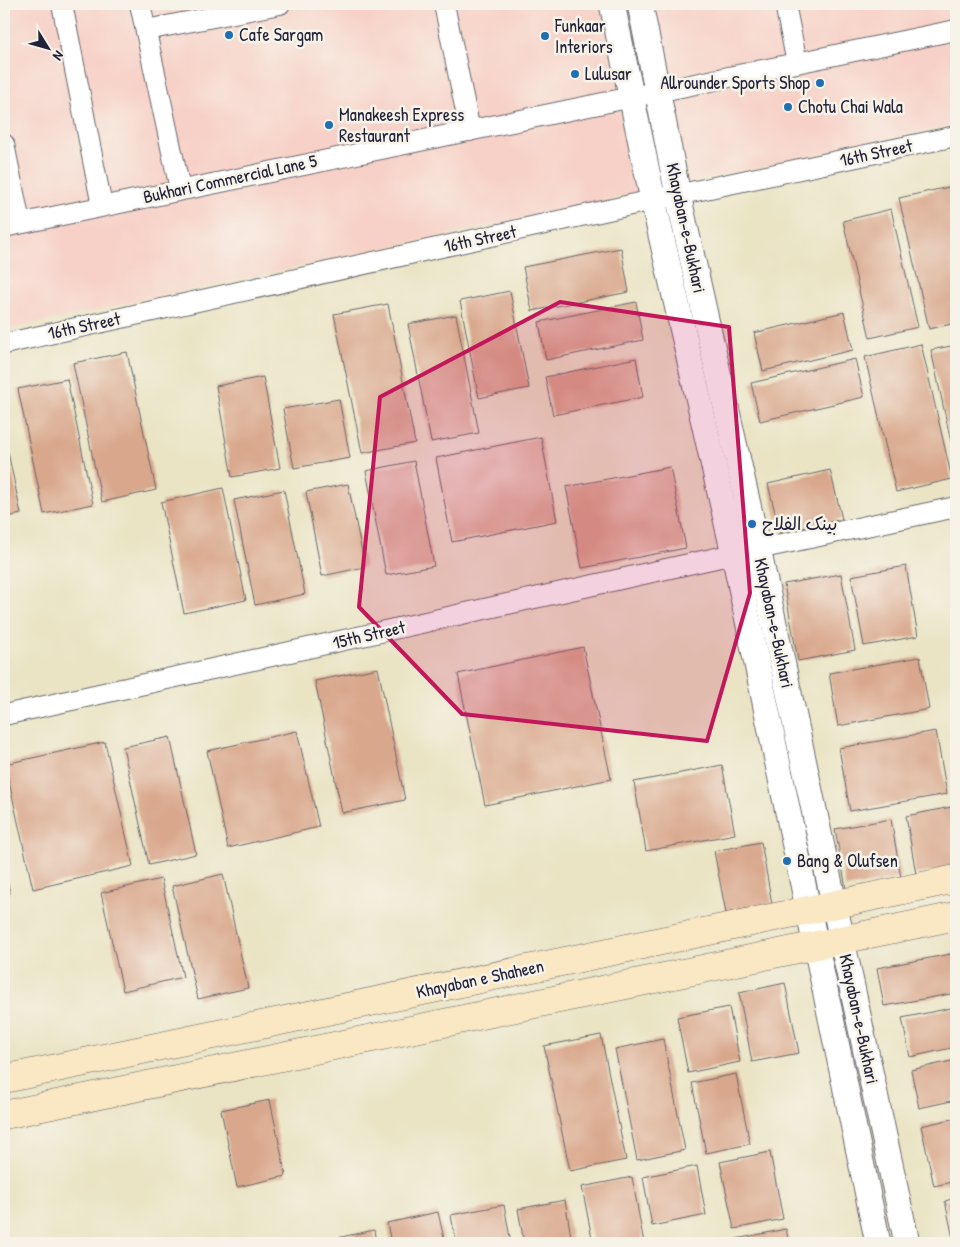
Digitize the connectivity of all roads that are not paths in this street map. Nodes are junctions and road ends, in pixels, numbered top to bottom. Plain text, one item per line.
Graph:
1 (62, 4) edge
2 (140, 4) edge
3 (280, 4) edge
4 (444, 4) edge
5 (612, 4) edge
6 (640, 4) edge
7 (785, 4) edge
8 (146, 30) junction
9 (956, 30) edge
10 (797, 63) junction
11 (657, 92) junction
12 (632, 98) junction
13 (470, 131) junction
14 (956, 136) edge
15 (4, 147) edge
16 (180, 190) junction
17 (678, 195) junction
18 (653, 200) junction
19 (102, 206) junction
20 (12, 225) edge
21 (4, 344) edge
22 (956, 507) edge
23 (746, 551) junction
24 (4, 715) edge
25 (956, 879) edge
26 (834, 905) junction
27 (808, 911) junction
28 (956, 916) edge
29 (843, 940) junction
30 (815, 946) junction
31 (4, 1079) edge
32 (4, 1114) edge
33 (878, 1243) edge
34 (907, 1243) edge

1 - 19 street
2 - 8 street
3 - 8 street
4 - 13 street
5 - 12 street, Khayaban-e-Bukhari
6 - 11 street, Khayaban-e-Bukhari
7 - 10 street
8 - 16 street
9 - 10 street, Bukhari Commercial Lane 5
10 - 11 street, Bukhari Commercial Lane 5
11 - 12 street, Bukhari Commercial Lane 5
11 - 17 street, Khayaban-e-Bukhari
12 - 13 street, Bukhari Commercial Lane 5
12 - 18 street, Khayaban-e-Bukhari
13 - 16 street, Bukhari Commercial Lane 5
14 - 17 street, 16th Street
15 - 20 street
16 - 19 street, Bukhari Commercial Lane 5
17 - 18 street, 16th Street
17 - 23 street, Khayaban-e-Bukhari
18 - 21 street, 16th Street
18 - 23 street, Khayaban-e-Bukhari
19 - 20 street, Bukhari Commercial Lane 5
22 - 23 street, 15th Street
23 - 24 street, 15th Street
23 - 26 street, Khayaban-e-Bukhari
23 - 27 street, Khayaban-e-Bukhari
25 - 26 main road, Khayaban e Shaheen
26 - 27 main road, Khayaban e Shaheen
26 - 29 street, Khayaban-e-Bukhari
27 - 30 street, Khayaban-e-Bukhari
27 - 31 main road, Khayaban e Shaheen
28 - 29 main road, Khayaban e Shaheen
29 - 30 main road, Khayaban e Shaheen
29 - 34 street, Khayaban-e-Bukhari
30 - 32 main road, Khayaban e Shaheen
30 - 33 street, Khayaban-e-Bukhari

